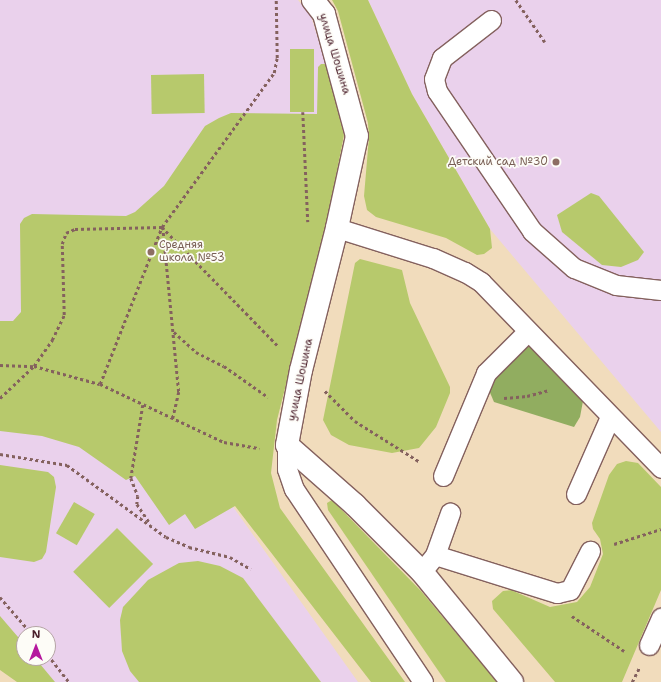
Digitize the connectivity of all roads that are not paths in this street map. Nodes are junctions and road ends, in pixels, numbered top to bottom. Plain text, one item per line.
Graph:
1 (313, 0) edge
2 (491, 20) dead end
3 (337, 228) junction
4 (661, 290) edge
5 (527, 332) junction
6 (610, 417) junction
7 (287, 445) junction
8 (661, 468) edge
9 (443, 476) road end
10 (576, 494) dead end
11 (450, 513) dead end
12 (590, 551) dead end
13 (428, 564) junction
14 (661, 618) edge
15 (646, 653) road end
16 (423, 682) edge
17 (512, 682) edge

1 - 3 street, улица Шошина
2 - 4 lane
3 - 5 lane
3 - 7 street, улица Шошина
5 - 6 lane
5 - 9 lane
6 - 8 lane
6 - 10 lane
7 - 13 street
7 - 16 lane
11 - 13 lane
12 - 13 lane
13 - 17 street
14 - 15 lane

